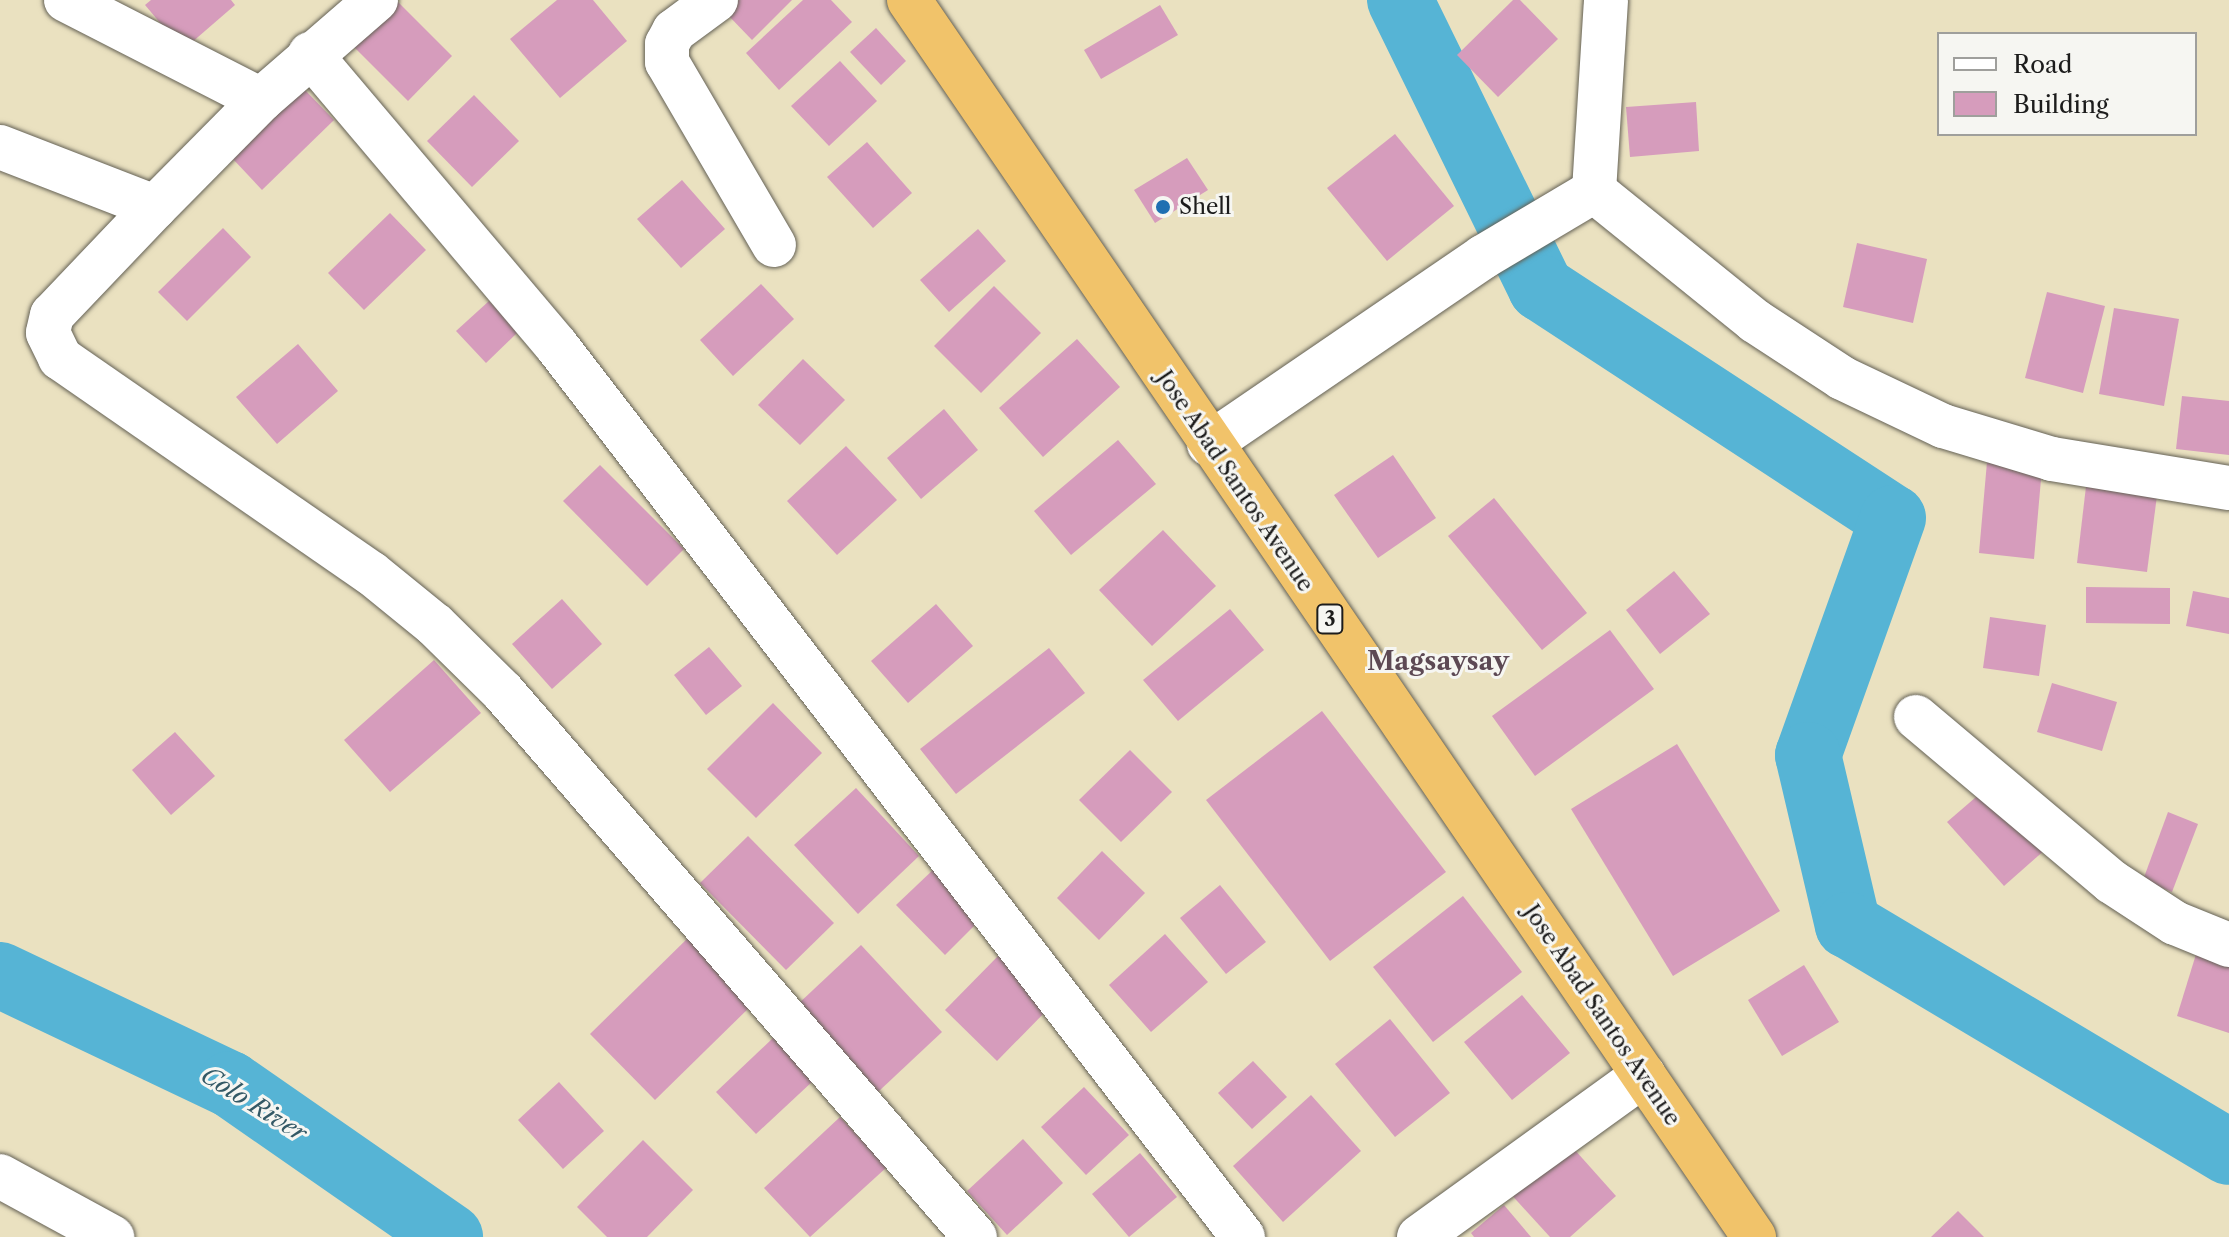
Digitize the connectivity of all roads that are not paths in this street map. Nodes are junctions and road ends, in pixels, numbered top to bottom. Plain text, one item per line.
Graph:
1 (66, 0) edge
2 (376, 0) edge
3 (716, 0) edge
4 (909, 0) edge
5 (1606, 0) edge
6 (310, 54) junction
7 (261, 100) junction
8 (0, 147) edge
9 (1594, 191) junction
10 (155, 207) junction
11 (774, 245) dead end
12 (1209, 444) junction
13 (2229, 488) edge
14 (1916, 717) dead end
15 (2229, 945) edge
16 (1644, 1075) junction
17 (0, 1176) edge
18 (112, 1237) edge
19 (975, 1237) edge
20 (1243, 1237) edge
21 (1419, 1237) edge
22 (1754, 1237) edge

1 - 7 street
2 - 6 street
3 - 11 street
4 - 12 highway, Jose Abad Santos Avenue / 3
5 - 9 street
6 - 7 street
6 - 20 street
7 - 10 street
8 - 10 street
9 - 12 street
9 - 13 street
10 - 19 street
12 - 16 highway, Jose Abad Santos Avenue / 3
14 - 15 street
16 - 21 street
16 - 22 highway, Jose Abad Santos Avenue / 3
17 - 18 street

